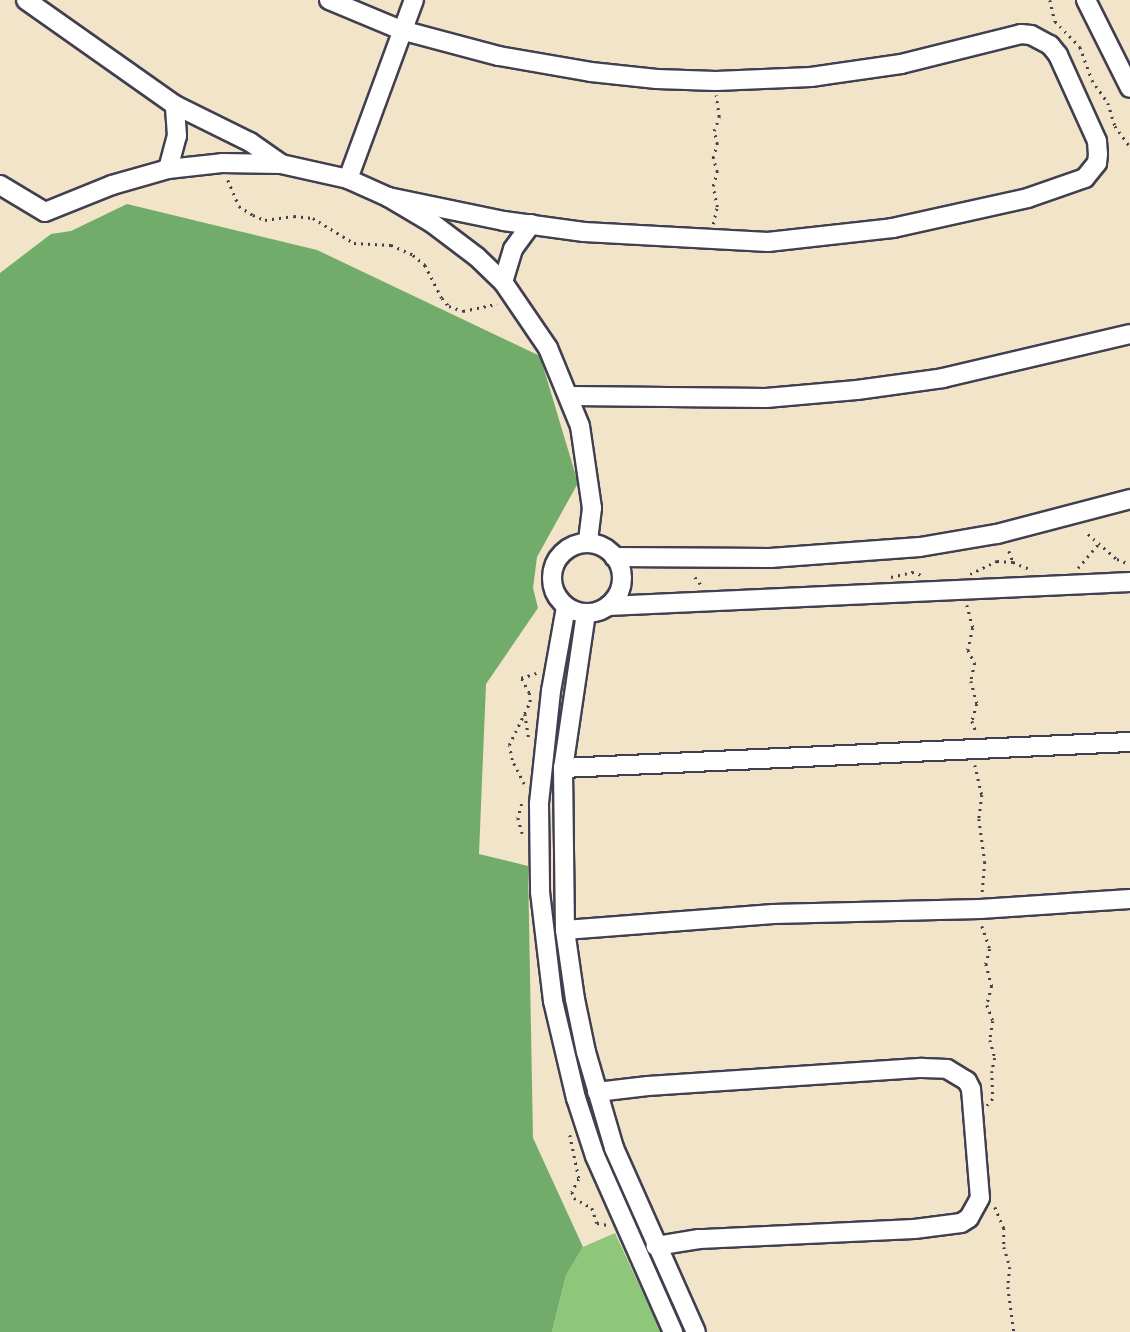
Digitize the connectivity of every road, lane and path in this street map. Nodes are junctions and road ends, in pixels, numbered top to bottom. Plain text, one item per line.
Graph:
1 (26, 0) edge
2 (329, 0) edge
3 (414, 0) edge
4 (1050, 0) edge
5 (1092, 3) edge
6 (401, 30) junction
7 (716, 82) junction
8 (1130, 88) edge
9 (175, 106) junction
10 (1130, 147) edge
11 (222, 163) junction
12 (281, 164) junction
13 (168, 169) junction
14 (348, 179) junction
15 (0, 186) edge
16 (388, 197) junction
17 (531, 224) junction
18 (714, 239) junction
19 (503, 282) junction
20 (522, 307) junction
21 (1130, 334) edge
22 (569, 396) junction
23 (1130, 499) edge
24 (1088, 534) dead end
25 (588, 543) junction
26 (1098, 544) junction
27 (1009, 551) dead end
28 (614, 557) junction
29 (1013, 562) junction
30 (1130, 564) edge
31 (911, 566) dead end
32 (912, 572) dead end
33 (1038, 572) dead end
34 (1075, 572) dead end
35 (1130, 582) edge
36 (963, 592) junction
37 (608, 606) junction
38 (566, 607) junction
39 (586, 613) junction
40 (555, 665) junction
41 (1130, 742) edge
42 (974, 751) junction
43 (563, 768) junction
44 (525, 792) dead end
45 (523, 801) dead end
46 (538, 852) junction
47 (1130, 899) edge
48 (980, 909) junction
49 (565, 930) junction
50 (597, 1092) junction
51 (975, 1111) junction
52 (582, 1116) junction
53 (980, 1198) junction
54 (620, 1220) junction
55 (656, 1246) junction
56 (673, 1332) edge
57 (696, 1332) edge
58 (1014, 1332) edge

1 - 9 street
2 - 6 street
3 - 6 street
4 - 10 path
5 - 8 street
6 - 7 street
6 - 14 street
7 - 18 path
7 - 18 street
9 - 12 street
9 - 13 street
11 - 12 street
11 - 13 street
11 - 20 path
12 - 14 street
13 - 15 street
14 - 16 street
16 - 17 street
16 - 19 street
17 - 18 street
17 - 19 street
19 - 20 street
20 - 22 street
21 - 22 street
22 - 25 street
23 - 28 street
24 - 26 path
25 - 28 street
25 - 38 street
26 - 30 path
26 - 34 path
27 - 29 path
28 - 37 street
29 - 33 path
29 - 36 path
31 - 32 path
35 - 36 street
36 - 37 street
36 - 42 path
37 - 39 street
38 - 39 street
38 - 40 street
39 - 43 street
40 - 44 path
40 - 46 street
41 - 42 street
42 - 43 street
42 - 48 path
43 - 49 street
45 - 46 path
46 - 52 street
47 - 48 street
48 - 49 street
48 - 51 path
49 - 50 street
50 - 51 street
50 - 55 street
51 - 53 street
52 - 54 street
52 - 54 path
53 - 55 street
53 - 58 path
54 - 56 street
55 - 57 street

